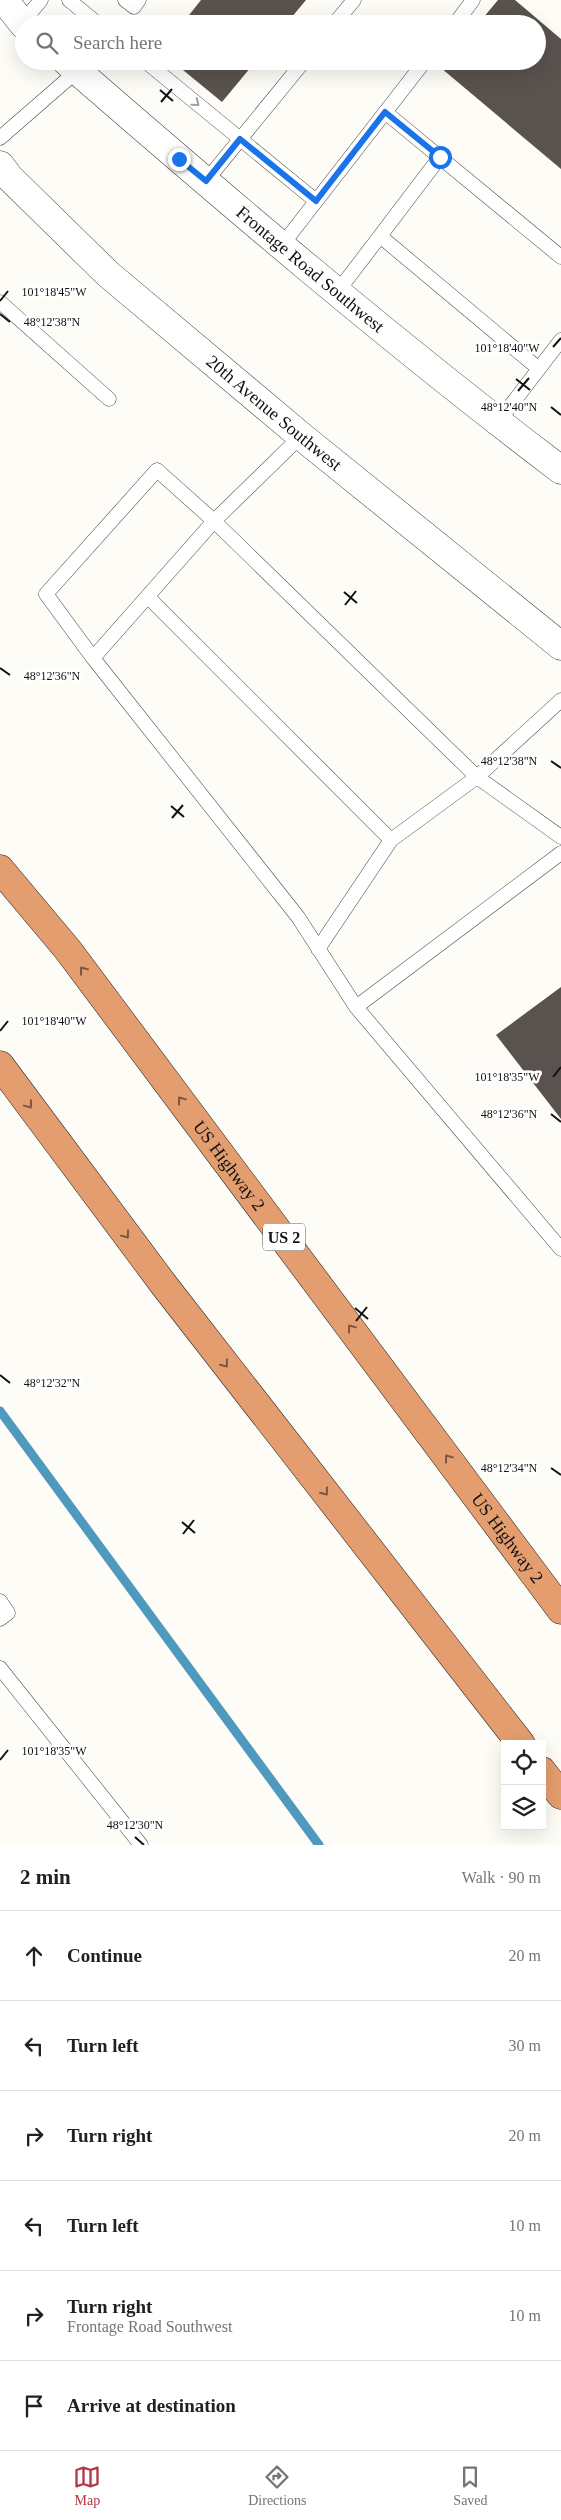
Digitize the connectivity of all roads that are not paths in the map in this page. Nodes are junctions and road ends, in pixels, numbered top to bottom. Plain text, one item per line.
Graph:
1 (4, 0) edge
2 (41, 0) edge
3 (69, 0) edge
4 (126, 0) edge
5 (139, 0) edge
6 (354, 0) edge
7 (473, 0) edge
8 (16, 15) edge
9 (30, 15) edge
10 (87, 15) edge
11 (342, 15) edge
12 (461, 15) edge
13 (68, 70) edge
14 (77, 70) edge
15 (156, 70) edge
16 (297, 70) edge
17 (418, 70) edge
18 (385, 112) junction
19 (0, 138) edge
20 (240, 139) junction
21 (440, 157) junction
22 (0, 166) edge
23 (206, 181) junction
24 (316, 201) junction
25 (380, 236) junction
26 (282, 245) junction
27 (561, 257) edge
28 (338, 290) junction
29 (0, 302) edge
30 (561, 340) edge
31 (539, 369) junction
32 (109, 399) dead end
33 (498, 422) junction
34 (301, 436) junction
35 (561, 470) edge
36 (214, 520) junction
37 (148, 597) junction
38 (561, 646) edge
39 (93, 658) junction
40 (561, 700) edge
41 (477, 777) junction
42 (561, 837) edge
43 (391, 840) junction
44 (561, 854) edge
45 (0, 869) edge
46 (318, 948) junction
47 (356, 1008) junction
48 (0, 1066) edge
49 (561, 1249) edge
50 (0, 1601) edge
51 (561, 1610) edge
52 (0, 1619) edge
53 (0, 1668) edge
54 (518, 1740) edge
55 (546, 1775) edge
56 (561, 1794) edge
57 (141, 1845) edge

1 - 8 street
2 - 9 lane
3 - 10 lane
4 - 5 lane
6 - 11 lane
7 - 12 lane
13 - 19 lane
14 - 23 street, Frontage Road Southwest
15 -> 20 lane
16 - 20 lane
17 - 18 lane
18 - 21 lane
18 - 24 lane
20 - 23 lane
20 - 24 lane
21 - 25 lane
21 - 27 lane
22 - 34 street, 20th Avenue Southwest
23 - 26 street, Frontage Road Southwest
24 - 26 lane
25 - 28 lane
25 - 31 lane
26 - 28 street, Frontage Road Southwest
28 - 33 street, Frontage Road Southwest
29 - 32 lane
30 - 31 lane
31 - 33 lane
33 - 35 street, Frontage Road Southwest
34 - 36 lane
34 - 38 street, 20th Avenue Southwest
36 - 37 lane
36 - 39 lane
36 - 41 lane
37 - 39 lane
37 - 43 lane
39 - 46 lane
40 - 41 lane
41 - 42 lane
41 - 43 lane
43 - 46 lane
44 - 47 lane
51 -> 45 highway, US Highway 2 / US 2
46 - 47 lane
47 - 49 lane
48 -> 54 highway
50 - 52 lane
53 - 57 lane
55 - 56 highway

